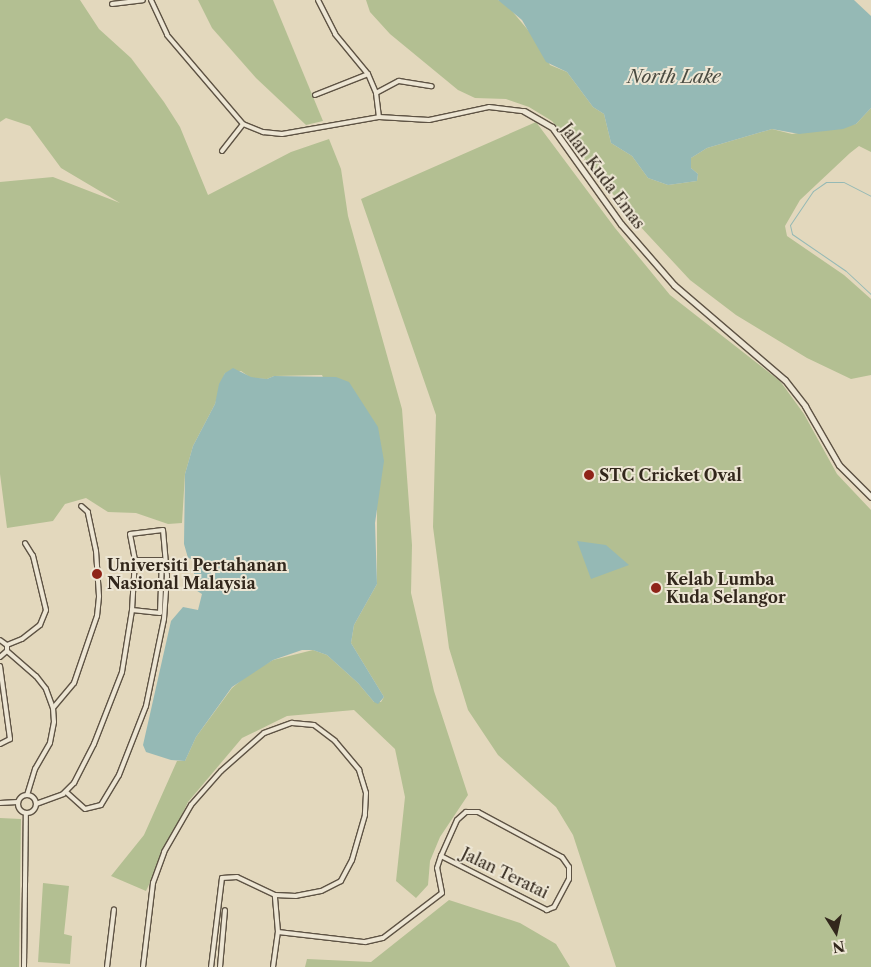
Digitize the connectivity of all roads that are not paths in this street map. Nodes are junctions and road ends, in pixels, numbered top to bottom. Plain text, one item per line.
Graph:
1 (143, 0) edge
2 (151, 0) edge
3 (318, 0) edge
4 (123, 1) edge
5 (112, 4) dead end
6 (368, 74) junction
7 (432, 86) dead end
8 (376, 93) junction
9 (315, 95) dead end
10 (524, 111) joint
11 (379, 117) junction
12 (243, 124) junction
13 (222, 151) dead end
14 (871, 497) edge
15 (81, 506) dead end
16 (25, 543) dead end
17 (135, 560) junction
18 (132, 610) junction
19 (0, 640) edge
20 (7, 645) junction
21 (7, 651) junction
22 (0, 656) edge
23 (0, 666) edge
24 (53, 708) junction
25 (0, 744) edge
26 (66, 792) junction
27 (27, 795) junction
28 (18, 802) junction
29 (0, 803) edge
30 (36, 804) junction
31 (26, 813) junction
32 (441, 856) junction
33 (275, 894) junction
34 (114, 909) dead end
35 (225, 910) dead end
36 (278, 932) junction
37 (24, 967) edge
38 (107, 967) edge
39 (143, 967) edge
40 (211, 967) edge
41 (220, 967) edge
42 (273, 967) edge

1 - 4 street
2 - 12 street, Jalan Kuda Emas
3 - 6 street
4 - 5 street
6 - 8 street
6 - 9 street
7 - 8 street
8 - 11 street
10 - 11 street, Jalan Kuda Emas
10 - 14 street, Jalan Kuda Emas
11 - 12 street, Jalan Kuda Emas
12 - 13 street
15 - 24 street
16 - 20 street
17 - 18 street
17 - 18 street
17 - 26 street
18 - 26 street
19 - 20 street
20 - 21 street
21 - 22 street
21 - 24 street
23 - 25 street
24 - 27 street
26 - 30 street
27 - 28 street
27 - 30 street
28 - 29 street
28 - 31 street
30 - 31 street
31 - 37 street
32 - 32 street, Jalan Teratai
32 - 36 street
33 - 36 street
33 - 39 street
33 - 40 street
34 - 38 street
35 - 41 street
36 - 42 street

